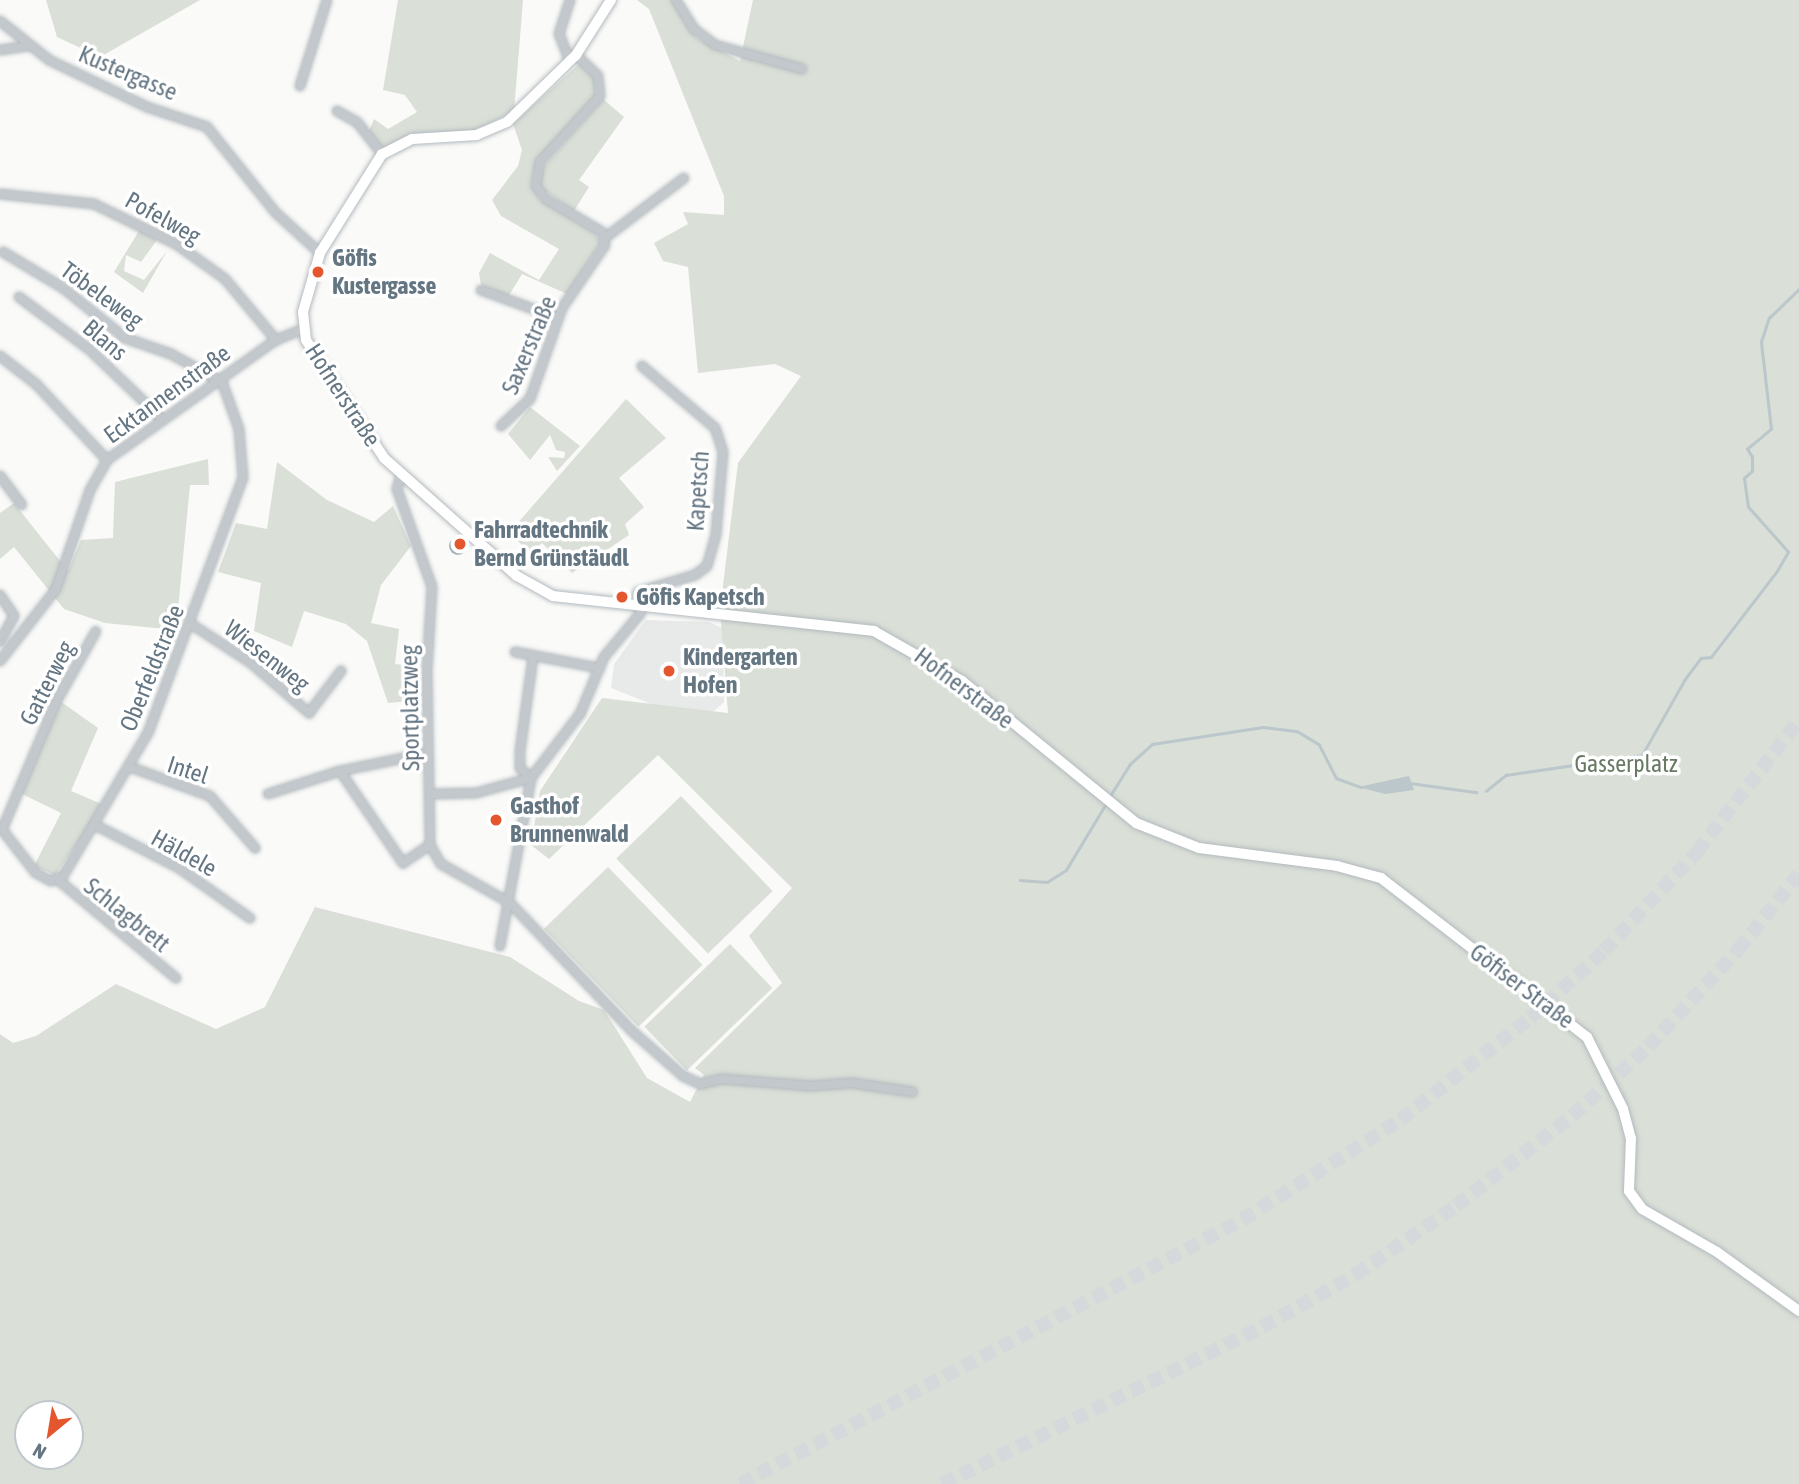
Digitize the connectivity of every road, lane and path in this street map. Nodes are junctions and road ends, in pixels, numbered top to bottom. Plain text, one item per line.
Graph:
1 (327, 0) edge
2 (570, 0) edge
3 (611, 0) edge
4 (676, 0) edge
5 (0, 21) edge
6 (29, 46) junction
7 (0, 50) edge
8 (573, 58) junction
9 (802, 69) dead end
10 (300, 86) dead end
11 (337, 111) dead end
12 (382, 154) junction
13 (684, 178) dead end
14 (0, 194) edge
15 (605, 238) junction
16 (3, 252) dead end
17 (320, 253) junction
18 (481, 290) dead end
19 (19, 298) dead end
20 (558, 317) junction
21 (303, 329) junction
22 (276, 340) junction
23 (0, 356) edge
24 (642, 366) dead end
25 (220, 379) junction
26 (162, 419) junction
27 (500, 426) dead end
28 (107, 460) junction
29 (401, 475) junction
30 (0, 476) edge
31 (22, 505) dead end
32 (0, 595) edge
33 (638, 604) junction
34 (191, 624) junction
35 (96, 631) dead end
36 (0, 643) edge
37 (514, 652) dead end
38 (533, 657) junction
39 (2, 658) edge
40 (599, 668) junction
41 (341, 671) dead end
42 (428, 753) junction
43 (130, 767) junction
44 (340, 771) junction
45 (531, 778) junction
46 (268, 794) dead end
47 (431, 794) junction
48 (1114, 808) joint
49 (97, 826) junction
50 (1, 829) edge
51 (430, 845) junction
52 (255, 848) dead end
53 (57, 879) junction
54 (510, 903) junction
55 (250, 918) dead end
56 (500, 946) dead end
57 (176, 978) dead end
58 (912, 1093) dead end
59 (1799, 1311) edge

1 - 10 street
2 - 8 street
3 - 8 main road
4 - 9 street
5 - 6 street, Kustergasse
6 - 7 street
6 - 17 street, Kustergasse
8 - 12 main road
8 - 15 street
11 - 12 street
12 - 17 main road, Hofnerstraße
13 - 15 street
14 - 22 street, Pofelweg
15 - 20 street, Saxerstraße
16 - 25 street, Töbeleweg
17 - 21 main road, Hofnerstraße
18 - 20 street
19 - 26 street, Blans
20 - 27 street, Saxerstraße
21 - 22 street, Ecktannenstraße
21 - 29 main road, Hofnerstraße
22 - 25 street, Ecktannenstraße
23 - 28 street
24 - 33 street, Kapetsch
25 - 26 street, Ecktannenstraße
25 - 34 street, Oberfeldstraße
26 - 28 street, Ecktannenstraße
28 - 39 street, Ecktannenstraße
29 - 33 main road, Hofnerstraße
29 - 42 street, Sportplatzweg
30 - 31 street
32 - 36 street
33 - 40 street
33 - 48 main road, Hofnerstraße
34 - 41 street, Wiesenweg
34 - 43 street, Oberfeldstraße
35 - 50 street, Gatterweg
36 - 39 street
37 - 38 street
38 - 40 street
38 - 45 street
40 - 45 street
42 - 44 street
42 - 47 street, Sportplatzweg
43 - 49 street, Oberfeldstraße
43 - 52 street, Intel
44 - 46 street
44 - 51 street
45 - 47 street
45 - 54 street
47 - 51 street, Sportplatzweg
48 - 59 main road, Göfiser Straße
49 - 53 street, Oberfeldstraße
49 - 55 street, Häldele
50 - 53 street
51 - 54 street
53 - 57 street, Schlagbrett
54 - 56 street
54 - 58 street

